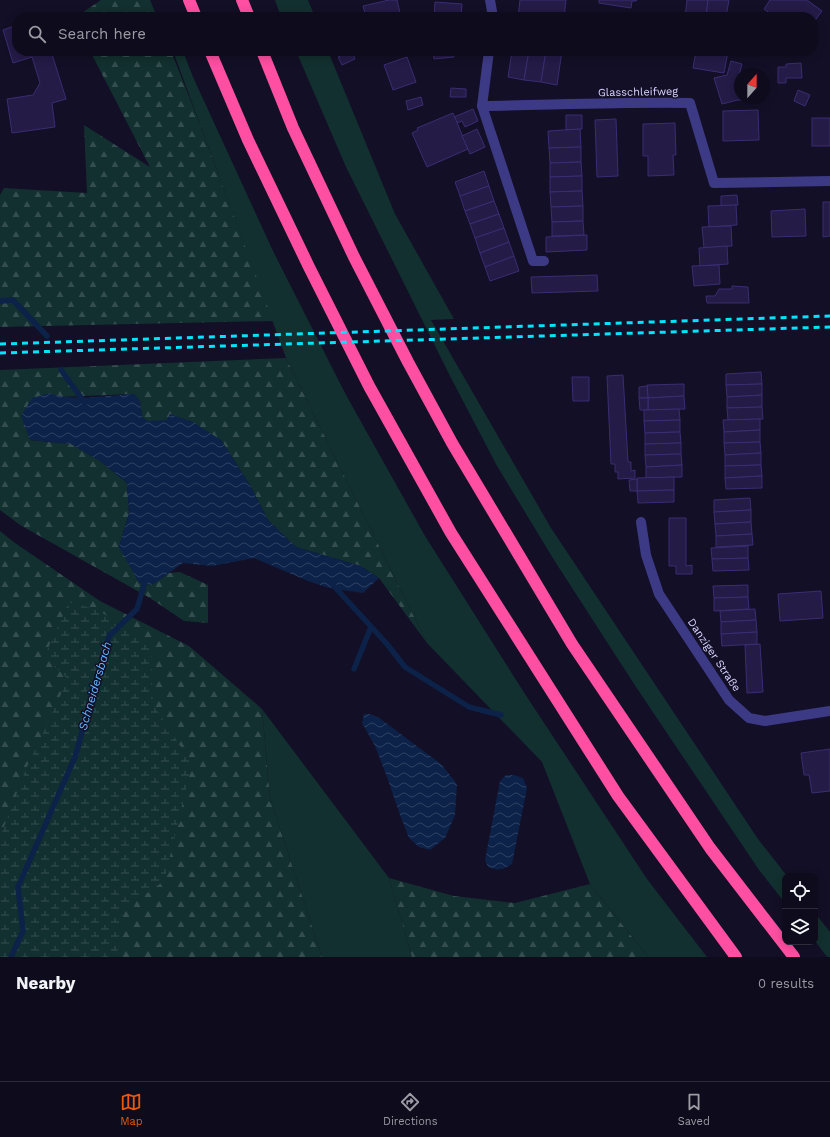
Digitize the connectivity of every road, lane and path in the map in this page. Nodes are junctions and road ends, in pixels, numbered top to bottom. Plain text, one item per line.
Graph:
1 (189, 0) edge
2 (242, 0) edge
3 (490, 0) edge
4 (194, 12) edge
5 (247, 12) edge
6 (492, 12) edge
7 (212, 56) edge
8 (264, 56) edge
9 (488, 56) edge
10 (482, 106) junction
11 (830, 181) edge
12 (544, 261) dead end
13 (641, 522) dead end
14 (830, 711) edge
15 (736, 957) edge
16 (794, 957) edge

1 - 4 highway
2 - 5 highway
3 - 6 street
7 - 15 highway
8 - 16 highway
9 - 10 street
10 - 11 street, Glasschleifweg
10 - 12 street
13 - 14 street, Danziger Straße

